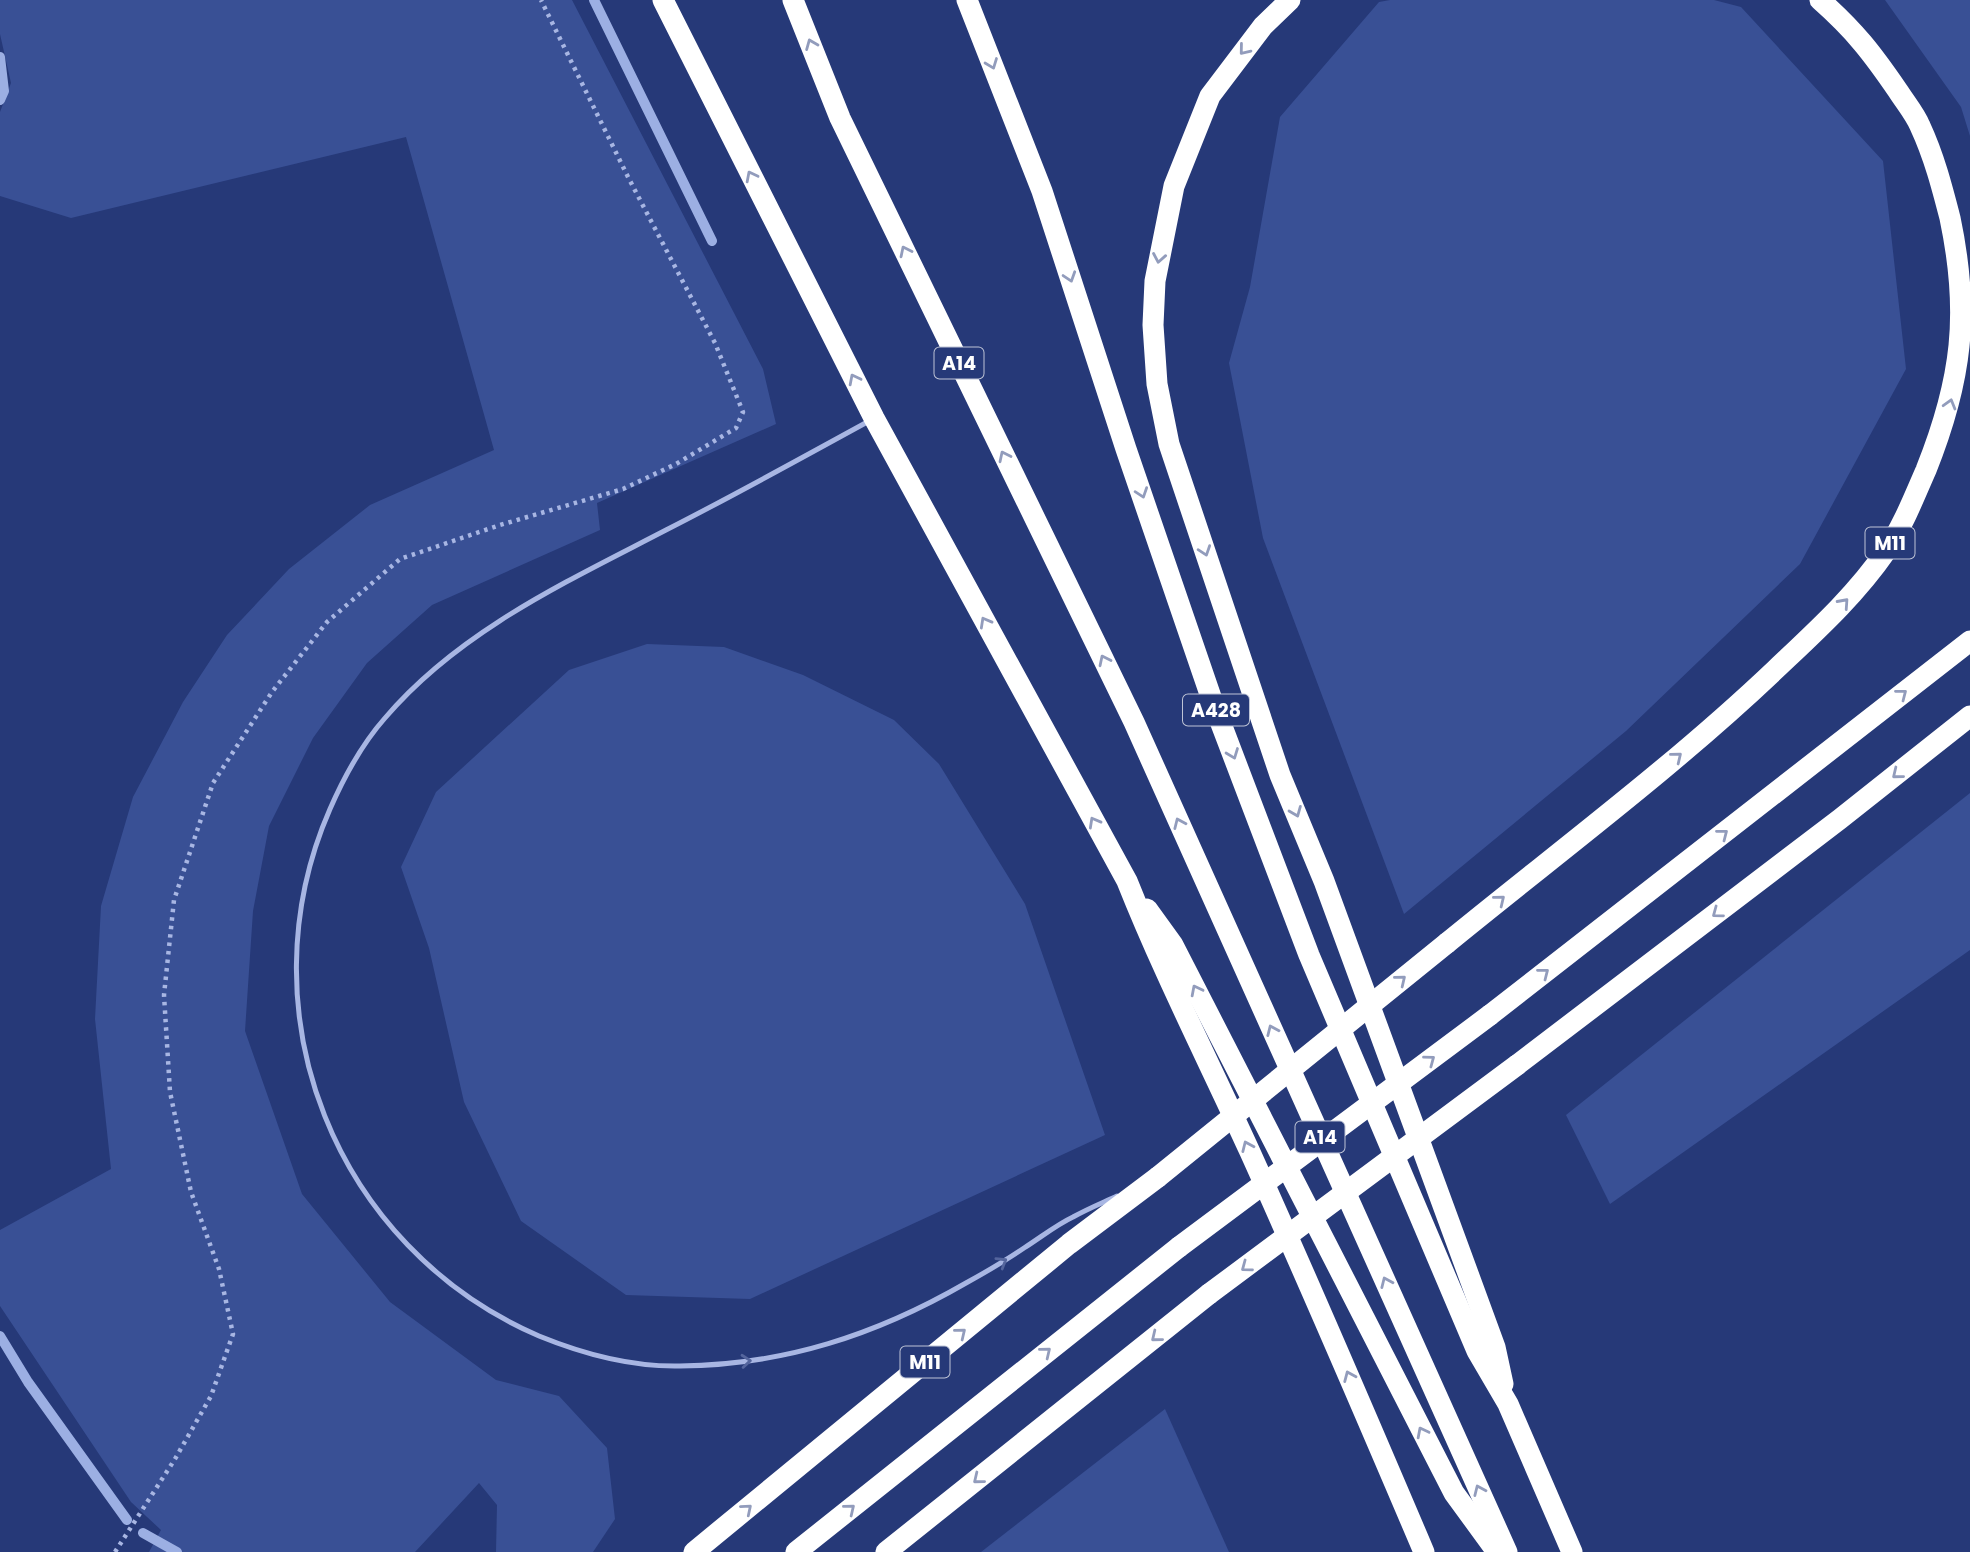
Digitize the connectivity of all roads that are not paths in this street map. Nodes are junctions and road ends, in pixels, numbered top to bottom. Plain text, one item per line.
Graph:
1 (663, 0) edge
2 (793, 0) edge
3 (967, 0) edge
4 (1290, 0) edge
5 (1820, 0) edge
6 (874, 418) junction
7 (1970, 641) edge
8 (1970, 716) edge
9 (1127, 881) junction
10 (1158, 1178) junction
11 (1508, 1404) junction
12 (694, 1552) edge
13 (796, 1552) edge
14 (886, 1552) edge
15 (1423, 1552) edge
16 (1497, 1552) edge
17 (1507, 1552) edge
18 (1572, 1552) edge

6 -> 1 highway
17 -> 2 highway, A14
3 -> 11 highway, A428
4 -> 11 highway
10 -> 5 highway, M11, bridge
9 -> 6 highway
6 -> 10 lane
13 -> 7 highway, bridge
8 -> 14 highway, bridge
15 -> 9 highway
16 -> 9 highway
12 -> 10 highway, M11
11 - 18 highway

